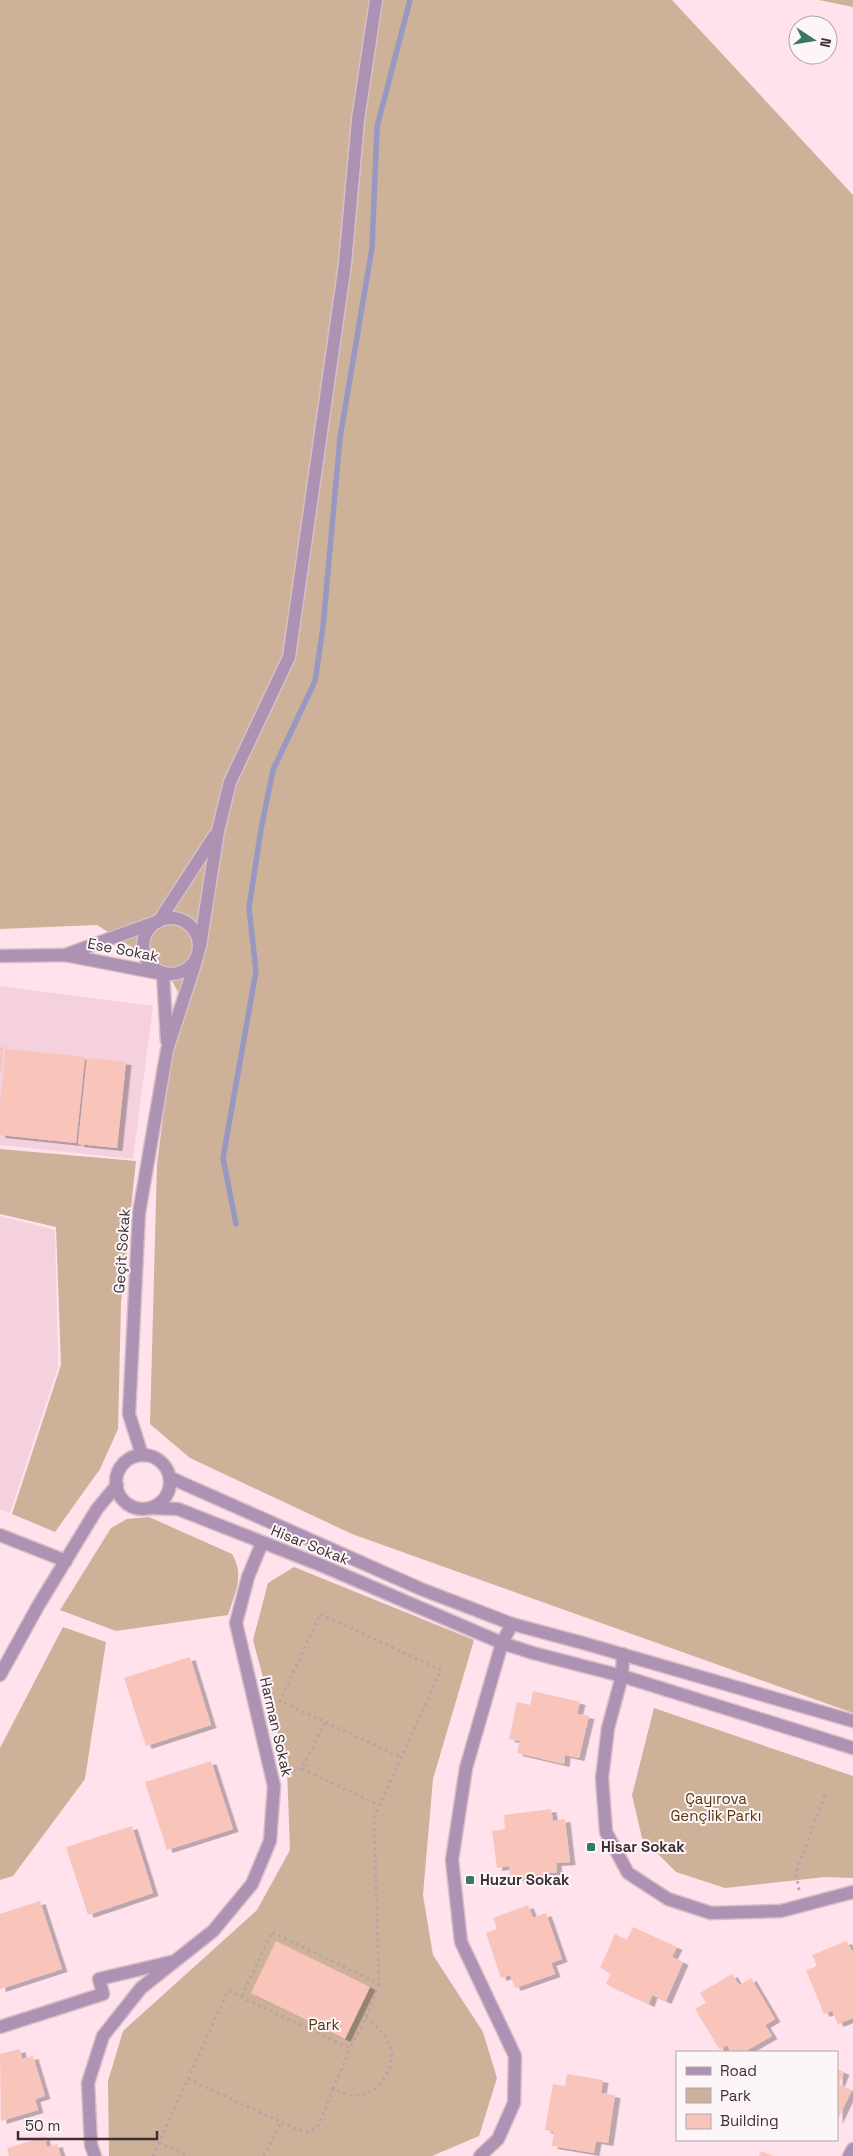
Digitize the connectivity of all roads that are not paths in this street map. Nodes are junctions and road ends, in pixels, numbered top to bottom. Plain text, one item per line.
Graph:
1 (376, 0) edge
2 (218, 831) junction
3 (158, 921) junction
4 (200, 946) junction
5 (65, 955) junction
6 (0, 956) edge
7 (196, 961) junction
8 (163, 974) junction
9 (167, 1050) junction
10 (142, 1454) junction
11 (171, 1478) junction
12 (117, 1485) junction
13 (152, 1508) junction
14 (0, 1535) edge
15 (262, 1543) junction
16 (66, 1561) junction
17 (512, 1624) junction
18 (502, 1642) junction
19 (623, 1654) junction
20 (0, 1675) edge
21 (622, 1676) junction
22 (853, 1721) edge
23 (853, 1748) edge
24 (853, 1892) edge
25 (174, 1961) junction
26 (0, 2027) edge
27 (853, 2149) edge
28 (95, 2156) edge
29 (480, 2156) edge
30 (850, 2156) edge

1 - 2 street
2 - 3 street
2 - 4 street
3 - 4 street
3 - 5 street
3 - 8 street
4 - 7 street
5 - 6 street, Ese Sokak
5 - 8 street, Ese Sokak
7 - 8 street
7 - 9 street
8 - 9 street, Ese Sokak
9 - 10 street, Geçit Sokak
10 - 11 street
10 - 12 street
11 - 13 street
11 - 17 street, Hisar Sokak
12 - 13 street
12 - 16 street
13 - 15 street, Hisar Sokak
14 - 16 street
15 - 18 street, Hisar Sokak
15 - 25 street, Harman Sokak
16 - 20 street
17 - 18 street
17 - 19 street, Hisar Sokak
18 - 21 street, Hisar Sokak
18 - 29 street
19 - 21 street
19 - 22 street, Hisar Sokak
21 - 23 street, Hisar Sokak
21 - 24 street
25 - 26 street
25 - 28 street, Harman Sokak
27 - 30 street

